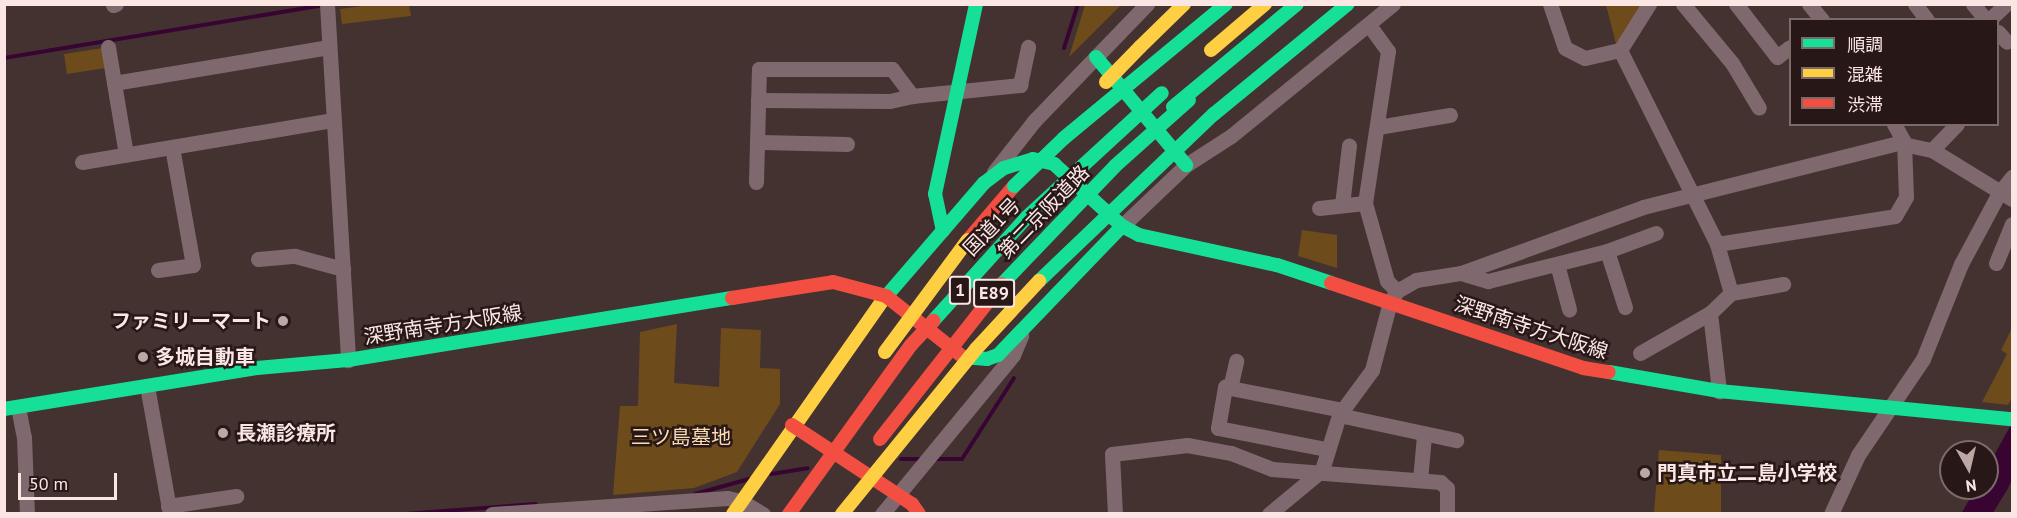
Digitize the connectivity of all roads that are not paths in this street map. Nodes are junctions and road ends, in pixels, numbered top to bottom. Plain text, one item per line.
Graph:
1 (327, 4) edge
2 (976, 4) edge
3 (1147, 4) edge
4 (1184, 4) edge
5 (1226, 4) edge
6 (1265, 4) edge
7 (1297, 4) edge
8 (1307, 4) edge
9 (1348, 4) edge
10 (1393, 4) edge
11 (1550, 4) edge
12 (1649, 4) edge
13 (1683, 4) edge
14 (1736, 4) edge
15 (1809, 4) edge
16 (1915, 4) edge
17 (1973, 4) edge
18 (2006, 4) edge
19 (1820, 18) edge
20 (1926, 18) edge
21 (1986, 18) edge
22 (1990, 18) edge
23 (1369, 25) junction
24 (108, 47) dead end
25 (329, 47) junction
26 (1028, 47) dead end
27 (1789, 48) edge
28 (1620, 50) junction
29 (1096, 57) junction
30 (1198, 62) dead end
31 (114, 83) junction
32 (1167, 89) dead end
33 (957, 90) junction
34 (912, 96) junction
35 (758, 100) junction
36 (1759, 108) dead end
37 (1450, 115) dead end
38 (334, 120) junction
39 (1895, 126) edge
40 (1955, 126) edge
41 (1378, 127) junction
42 (757, 142) junction
43 (1904, 142) junction
44 (847, 144) dead end
45 (1349, 145) dead end
46 (172, 147) junction
47 (1932, 150) junction
48 (126, 155) junction
49 (82, 162) dead end
50 (1186, 165) junction
51 (2013, 177) edge
52 (756, 182) dead end
53 (984, 183) junction
54 (1014, 186) junction
55 (1692, 194) junction
56 (2006, 196) edge
57 (1365, 202) junction
58 (1342, 205) junction
59 (1319, 208) dead end
60 (2013, 224) edge
61 (1122, 226) junction
62 (943, 231) junction
63 (1656, 233) dead end
64 (1717, 244) junction
65 (1607, 251) junction
66 (258, 260) dead end
67 (1996, 263) dead end
68 (1557, 264) junction
69 (343, 269) junction
70 (158, 270) dead end
71 (1461, 273) junction
72 (1783, 284) dead end
73 (1731, 293) junction
74 (886, 296) junction
75 (1394, 296) junction
76 (1625, 307) dead end
77 (1569, 309) dead end
78 (1710, 313) junction
79 (1023, 330) junction
80 (1640, 353) dead end
81 (348, 360) junction
82 (1236, 360) dead end
83 (879, 361) dead end
84 (147, 386) junction
85 (1230, 388) junction
86 (1719, 391) junction
87 (854, 398) dead end
88 (11, 408) edge
89 (1886, 410) junction
90 (1340, 412) junction
91 (2009, 419) edge
92 (792, 425) junction
93 (1424, 436) junction
94 (1456, 440) dead end
95 (1326, 449) junction
96 (835, 454) junction
97 (864, 459) junction
98 (1322, 470) junction
99 (1420, 480) junction
100 (876, 481) junction
101 (896, 494) junction
102 (236, 496) dead end
103 (737, 507) edge
104 (169, 510) edge
105 (27, 513) edge
106 (492, 513) edge
107 (763, 513) edge
108 (787, 513) edge
109 (829, 513) edge
110 (842, 513) edge
111 (859, 513) edge
112 (882, 513) edge
113 (918, 513) edge
114 (1115, 513) edge
115 (1269, 513) edge
116 (1447, 513) edge
117 (1831, 513) edge

1 - 25 street
2 - 33 main road
3 - 29 street
4 - 54 main road, bridge
5 - 54 main road, E89, bridge
6 - 30 main road
7 - 100 main road, 国道1号 / 1, bridge
8 - 97 main road, 第二京阪道路 / E89, bridge
9 - 110 main road, bridge
10 - 23 street
11 - 28 street
12 - 28 street
13 - 36 street
14 - 27 street
15 - 19 street
16 - 20 street
17 - 21 street
18 - 22 street
23 - 41 street
23 - 50 street
24 - 31 street
25 - 31 street
25 - 38 street
26 - 33 street
28 - 55 street
29 - 50 main road
29 - 53 street
31 - 48 street
32 - 96 main road, 国道1号 / 1, bridge
33 - 34 street
33 - 62 main road
34 - 35 street
34 - 35 street
35 - 42 street
37 - 41 street
38 - 46 street
38 - 69 street
39 - 43 street
40 - 47 street
41 - 57 street
42 - 44 street
42 - 52 street
43 - 47 street
43 - 55 street
43 - 64 street
45 - 58 street
46 - 48 street
46 - 70 street
47 - 56 street
48 - 49 street
50 - 61 street
51 - 56 street
53 - 61 main road, 深野南寺方大阪線
53 - 62 main road, 深野南寺方大阪線
54 - 83 main road, 第二京阪道路 / E89, bridge
55 - 64 street
55 - 71 street
56 - 89 street
57 - 58 street
57 - 75 street
58 - 59 street
60 - 67 street
61 - 75 main road, 深野南寺方大阪線
61 - 79 main road, 深野南寺方大阪線
62 - 74 main road, 深野南寺方大阪線
63 - 65 street
64 - 73 street
65 - 68 street
65 - 76 street
66 - 69 street
68 - 71 street
68 - 77 street
69 - 81 street
71 - 75 street
72 - 73 street
73 - 78 street
74 - 79 main road, 深野南寺方大阪線
74 - 81 main road, 深野南寺方大阪線
74 - 92 main road
75 - 86 main road, 深野南寺方大阪線
75 - 90 street
78 - 80 street
78 - 86 street
79 - 101 street
81 - 84 main road, 深野南寺方大阪線
82 - 85 street
84 - 88 main road, 深野南寺方大阪線
84 - 104 street
85 - 90 street
85 - 95 street
86 - 89 main road, 深野南寺方大阪線
87 - 108 main road
88 - 105 street
89 - 91 main road, 深野南寺方大阪線
89 - 117 street
90 - 93 street
90 - 95 street
92 - 96 main road
92 - 103 main road
93 - 94 street
93 - 99 street
95 - 98 street
96 - 97 main road
96 - 108 main road, 国道1号 / 1, bridge
97 - 100 main road
97 - 109 main road, 第二京阪道路 / E89
98 - 99 street
98 - 114 street
98 - 115 street
99 - 116 street
100 - 101 main road
100 - 111 main road, 国道1号 / 1
101 - 112 street
101 - 113 main road
102 - 104 street
103 - 106 street
103 - 107 street

